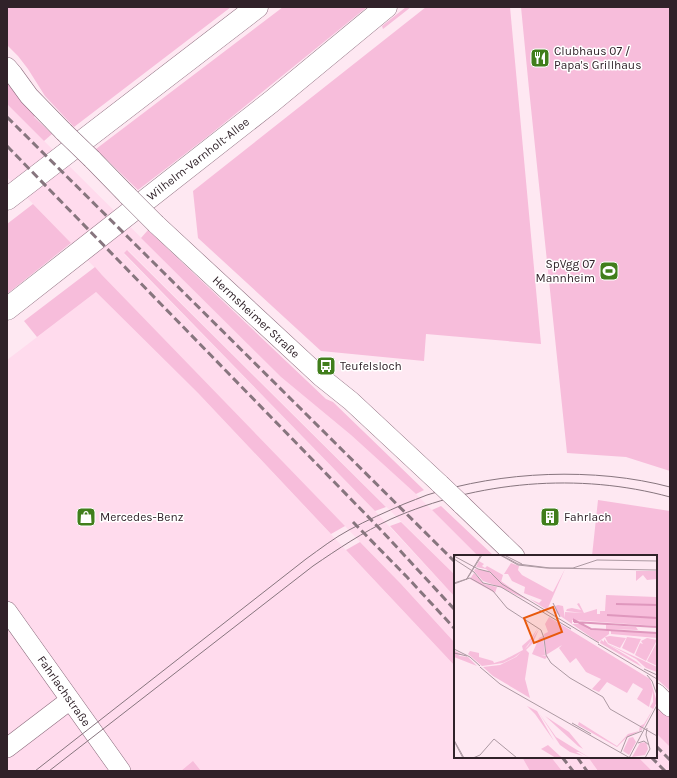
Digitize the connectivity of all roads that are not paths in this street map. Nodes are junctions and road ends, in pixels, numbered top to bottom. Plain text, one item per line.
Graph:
1 (257, 7) edge
2 (386, 7) edge
3 (7, 67) edge
4 (7, 199) edge
5 (7, 309) edge
6 (514, 555) edge
7 (7, 611) edge
8 (657, 694) edge
9 (70, 700) junction
10 (670, 707) edge
11 (7, 748) edge
12 (121, 771) edge

1 - 4 main road
2 - 5 main road, Wilhelm-Varnholt-Allee
3 - 6 street, Hermsheimer Straße, bridge
7 - 9 street, Fahrlachstraße
8 - 10 street
9 - 11 street
9 - 12 street, Fahrlachstraße

